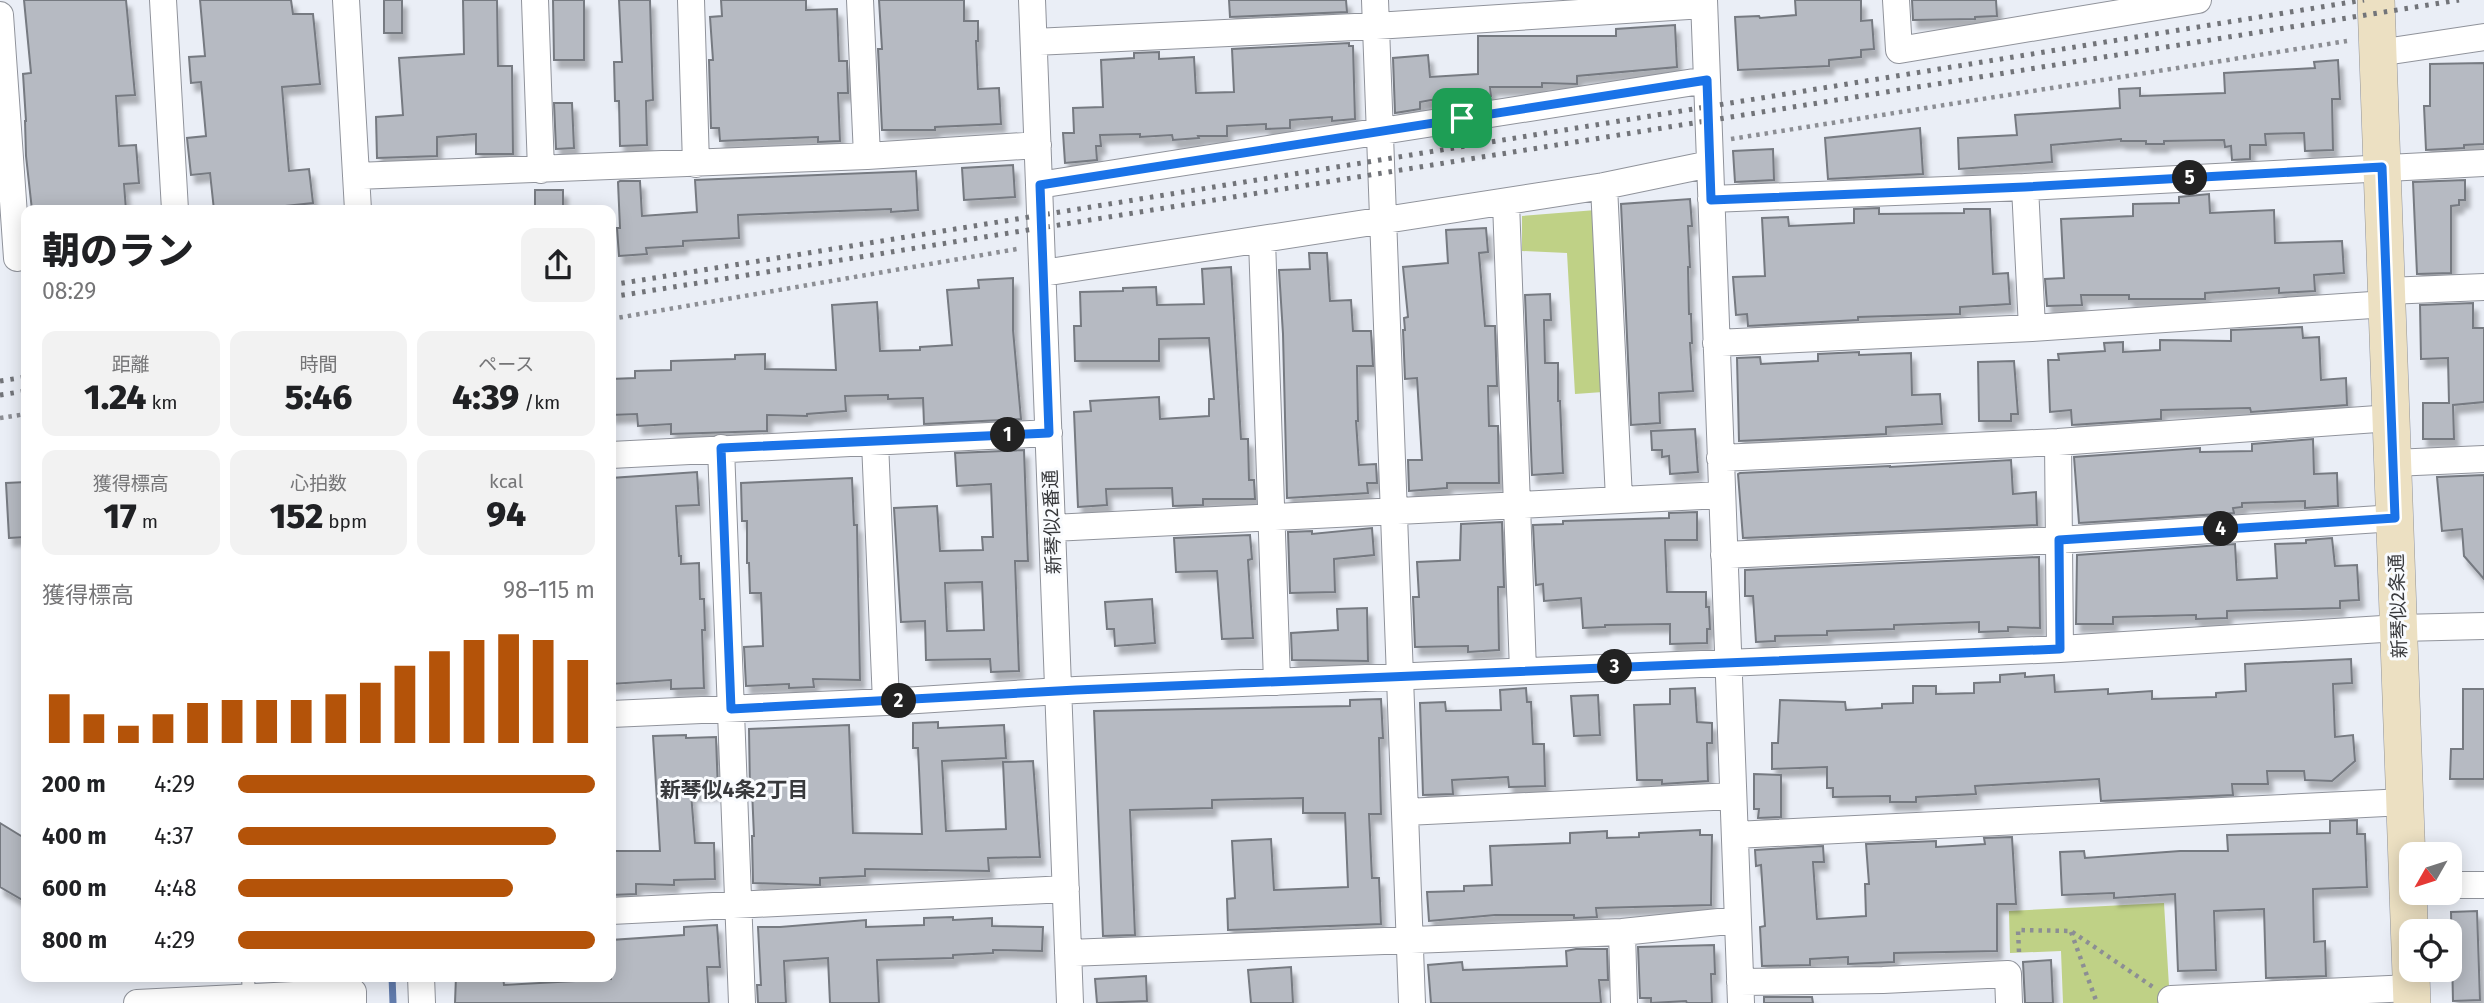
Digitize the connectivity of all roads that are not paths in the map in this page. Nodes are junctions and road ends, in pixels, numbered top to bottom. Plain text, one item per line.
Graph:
1 (163, 0) edge
2 (346, 0) edge
3 (535, 0) edge
4 (691, 0) edge
5 (860, 0) edge
6 (1032, 0) edge
7 (1896, 0) edge
8 (2198, 0) edge
9 (2376, 0) edge
10 (1704, 2) edge
11 (2137, 6) edge
12 (1375, 13) edge
13 (0, 15) edge
14 (2484, 37) edge
15 (1034, 42) junction
16 (2363, 47) junction
17 (1707, 80) junction
18 (1380, 131) junction
19 (1038, 145) junction
20 (867, 156) junction
21 (2484, 163) edge
22 (696, 164) junction
23 (1710, 164) junction
24 (2382, 167) junction
25 (541, 170) junction
26 (356, 176) junction
27 (1040, 185) junction
28 (1604, 186) junction
29 (2025, 187) junction
30 (1711, 200) junction
31 (1506, 202) junction
32 (175, 205) edge
33 (358, 205) edge
34 (1383, 221) junction
35 (1262, 240) junction
36 (15, 258) edge
37 (1043, 273) junction
38 (2484, 287) edge
39 (2387, 297) junction
40 (2032, 328) junction
41 (1716, 343) junction
42 (2391, 418) junction
43 (1049, 433) junction
44 (875, 442) junction
45 (2058, 442) junction
46 (721, 448) junction
47 (616, 455) edge
48 (1720, 458) junction
49 (2484, 459) edge
50 (2393, 463) junction
51 (1722, 495) junction
52 (1619, 499) junction
53 (1517, 503) junction
54 (1394, 512) junction
55 (1270, 518) junction
56 (2395, 518) junction
57 (1052, 528) junction
58 (2059, 540) junction
59 (1724, 555) junction
60 (2484, 626) edge
61 (2399, 628) junction
62 (2060, 649) junction
63 (1728, 662) junction
64 (1523, 671) junction
65 (1402, 676) junction
66 (1277, 682) junction
67 (1059, 691) junction
68 (886, 702) junction
69 (731, 709) junction
70 (616, 714) edge
71 (1733, 796) junction
72 (2405, 802) junction
73 (1406, 812) junction
74 (1735, 835) junction
75 (2407, 842) edge
76 (2484, 885) edge
77 (2462, 886) edge
78 (1066, 889) junction
79 (738, 905) junction
80 (2410, 905) edge
81 (616, 911) edge
82 (1738, 920) junction
83 (1622, 932) junction
84 (1410, 939) junction
85 (1068, 953) junction
86 (421, 982) edge
87 (355, 990) edge
88 (1883, 991) edge
89 (249, 992) edge
90 (1740, 992) edge
91 (2412, 996) edge
92 (2171, 999) road end
93 (137, 1003) edge
94 (422, 1003) edge
95 (742, 1003) edge
96 (1070, 1003) edge
97 (1412, 1003) edge
98 (1624, 1003) edge
99 (2009, 1003) edge

1 - 32 street
2 - 26 street
3 - 25 street
4 - 22 street
5 - 20 street
6 - 15 street, 新琴似2番通
7 - 11 street
8 - 11 street
9 - 16 street, 新琴似2条通
10 - 12 street
10 - 17 street
12 - 15 street
12 - 18 street
13 - 36 street
14 - 16 street
15 - 19 street, 新琴似2番通
16 - 24 street, 新琴似2条通
17 - 18 street
17 - 23 street
18 - 27 street
18 - 34 street
19 - 20 street
19 - 27 street, 新琴似2番通
20 - 22 street
21 - 24 street
22 - 25 street
23 - 28 street
23 - 30 street
24 - 29 street
24 - 39 street, 新琴似2条通
25 - 26 street
26 - 33 street
27 - 37 street, 新琴似2番通
28 - 31 street
28 - 52 street
29 - 30 street
29 - 40 street
30 - 41 street
31 - 34 street
31 - 53 street
34 - 35 street
34 - 54 street
35 - 37 street
35 - 55 street
37 - 43 street, 新琴似2番通
38 - 39 street
39 - 40 street
39 - 42 street, 新琴似2条通
40 - 41 street
41 - 48 street
42 - 45 street
42 - 50 street, 新琴似2条通
43 - 44 street
43 - 57 street, 新琴似2番通
44 - 46 street
44 - 68 street
45 - 48 street
45 - 58 street
46 - 47 street
46 - 69 street
48 - 51 street
49 - 50 street
50 - 56 street, 新琴似2条通
51 - 52 street
51 - 59 street
52 - 53 street
53 - 54 street
53 - 64 street
54 - 55 street
54 - 65 street
55 - 57 street
55 - 66 street
56 - 58 street
56 - 61 street, 新琴似2条通
57 - 67 street, 新琴似2番通
58 - 59 street
58 - 62 street
59 - 63 street
60 - 61 street
61 - 62 street
61 - 72 street, 新琴似2条通
62 - 63 street
63 - 64 street
63 - 71 street
64 - 65 street
65 - 66 street
65 - 73 street
66 - 67 street
67 - 68 street
67 - 78 street, 新琴似2番通
68 - 69 street
69 - 70 street
69 - 79 street
71 - 73 street
71 - 74 street
72 - 74 street
72 - 75 street, 新琴似2条通
73 - 84 street
74 - 82 street
76 - 77 street
78 - 79 street
78 - 85 street, 新琴似2番通
79 - 81 street
79 - 95 street
80 - 91 street, 新琴似2条通
82 - 83 street
82 - 90 street
83 - 84 street
83 - 98 street
84 - 85 street
84 - 97 street
85 - 96 street, 新琴似2番通
86 - 94 street
87 - 89 street
88 - 90 street
88 - 99 street
89 - 93 street
91 - 92 street

